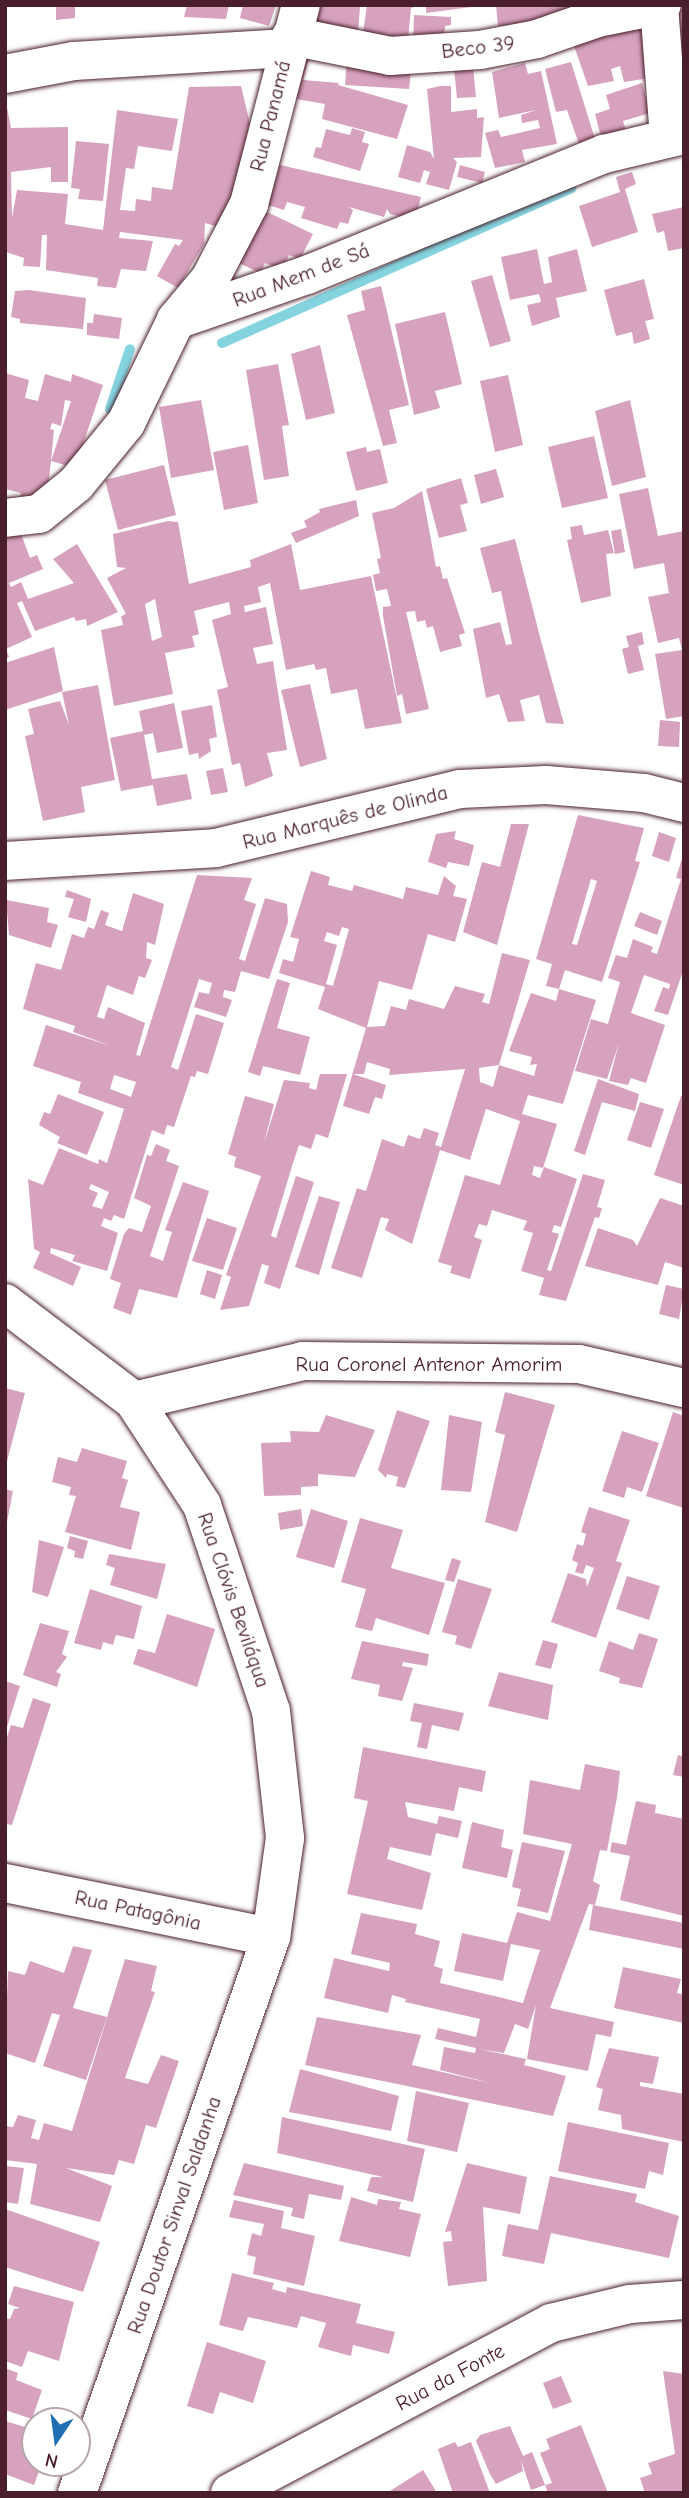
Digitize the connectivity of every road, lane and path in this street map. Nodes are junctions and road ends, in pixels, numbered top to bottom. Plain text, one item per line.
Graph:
1 (660, 6) edge
2 (293, 30) edge
3 (5, 74) edge
4 (677, 136) edge
5 (176, 320) junction
6 (5, 518) edge
7 (684, 803) edge
8 (5, 861) edge
9 (5, 1303) edge
10 (684, 1388) edge
11 (134, 1401) junction
12 (5, 1883) edge
13 (271, 1937) junction
14 (684, 2300) edge
15 (77, 2493) edge
16 (230, 2493) edge

1 - 2 street, Beco 39
1 - 4 street
2 - 3 street, Rua Panamá
2 - 5 street, Rua Panamá
4 - 5 street, Rua Mem de Sá
5 - 6 street
7 - 8 street, Rua Marquês de Olinda
9 - 11 street, Rua Clóvis Beviláqua
10 - 11 street, Rua Coronel Antenor Amorim
11 - 13 street, Rua Clóvis Beviláqua
12 - 13 street, Rua Patagônia
13 - 15 street, Rua Doutor Sinval Saldanha
14 - 16 street, Rua da Fonte

